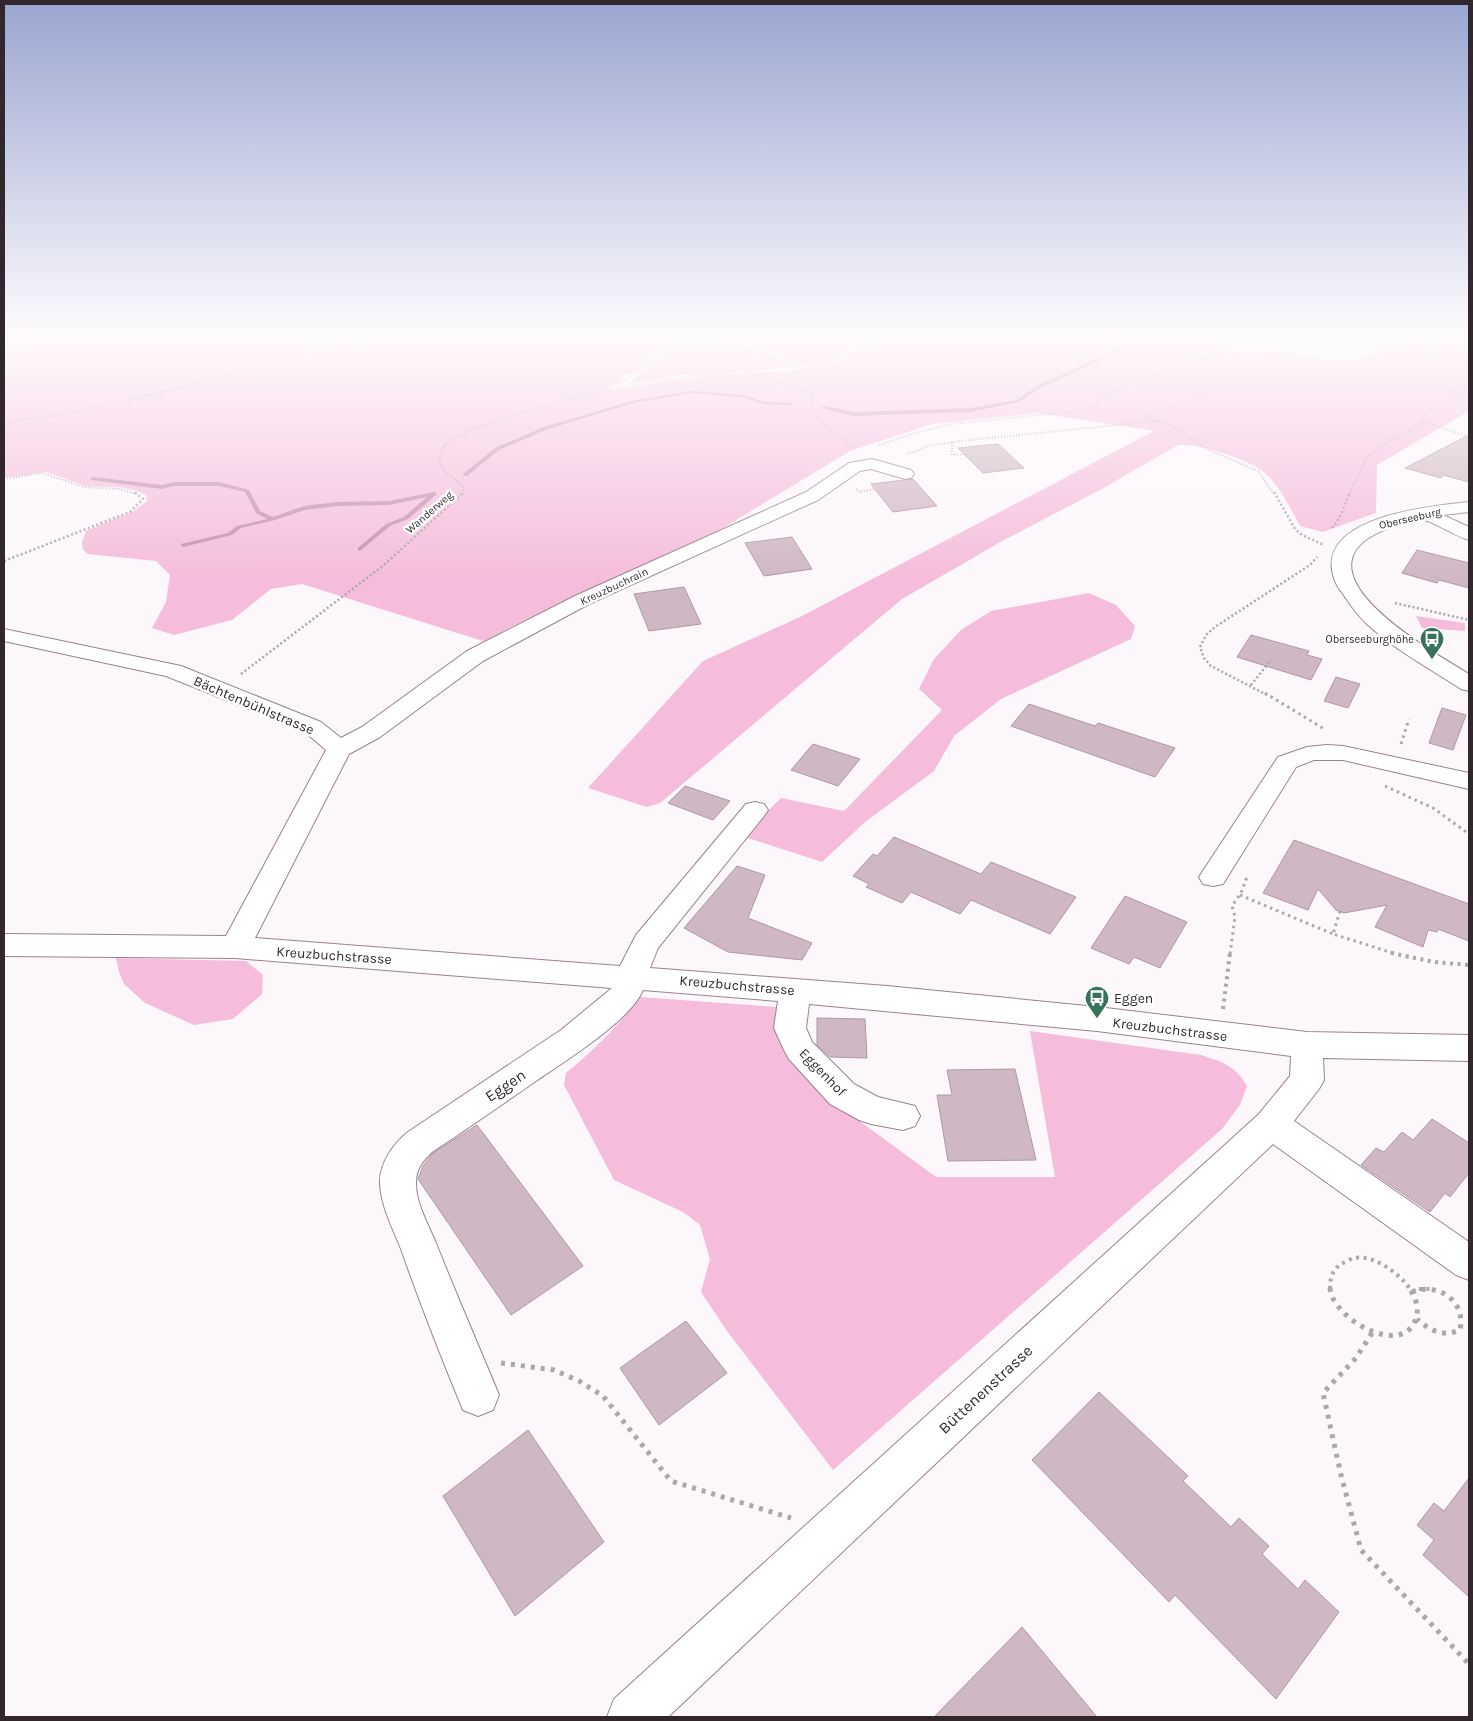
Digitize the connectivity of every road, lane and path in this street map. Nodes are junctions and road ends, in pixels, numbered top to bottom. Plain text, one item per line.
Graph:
1 (44, 417) edge
2 (506, 417) edge
3 (814, 417) edge
4 (1016, 417) edge
5 (1149, 417) edge
6 (1424, 417) edge
7 (1156, 421) junction
8 (1421, 421) junction
9 (4, 422) edge
10 (1469, 437) edge
11 (952, 442) junction
12 (879, 445) dead end
13 (964, 454) dead end
14 (868, 464) junction
15 (905, 474) dead end
16 (4, 479) edge
17 (837, 479) junction
18 (1469, 507) edge
19 (1422, 513) junction
20 (1328, 534) dead end
21 (1469, 534) edge
22 (1324, 542) dead end
23 (1330, 547) junction
24 (1322, 548) dead end
25 (1319, 554) dead end
26 (4, 561) edge
27 (1395, 603) dead end
28 (1469, 620) edge
29 (4, 634) edge
30 (1271, 660) dead end
31 (1469, 684) edge
32 (1251, 685) junction
33 (220, 690) junction
34 (1409, 719) dead end
35 (1333, 730) dead end
36 (1393, 742) dead end
37 (1401, 744) junction
38 (1408, 746) dead end
39 (339, 749) junction
40 (1469, 781) edge
41 (1377, 783) dead end
42 (755, 810) dead end
43 (1469, 834) edge
44 (1213, 877) dead end
45 (1340, 911) dead end
46 (1333, 934) junction
47 (4, 945) edge
48 (235, 947) junction
49 (1469, 965) edge
50 (631, 977) junction
51 (795, 990) junction
52 (1223, 1015) dead end
53 (1307, 1045) junction
54 (1469, 1048) edge
55 (903, 1116) dead end
56 (1271, 1124) junction
57 (1469, 1263) edge
58 (1412, 1292) junction
59 (1417, 1319) junction
60 (1372, 1333) junction
61 (462, 1358) junction
62 (478, 1395) dead end
63 (750, 1505) dead end
64 (1469, 1664) edge
65 (632, 1717) edge

1 - 9 path
2 - 33 path, Wanderweg
3 - 17 path
4 - 12 path
5 - 7 path
6 - 8 path
7 - 11 path
7 - 23 path
8 - 10 path
8 - 20 path
11 - 13 path
11 - 14 path
14 - 15 street
14 - 17 street, Kreuzbuchrain
16 - 26 path
17 - 39 street, Kreuzbuchrain
18 - 19 street, Oberseeburg
19 - 21 street
19 - 31 street, Oberseeburg
22 - 23 path
23 - 24 path
25 - 32 path
27 - 28 path
29 - 33 street, Bächtenbühlstrasse
30 - 32 path
32 - 35 path
33 - 39 street, Bächtenbühlstrasse
34 - 37 path
36 - 37 path
37 - 38 path
39 - 48 street
40 - 44 street
41 - 43 path
42 - 50 street, Eggen
45 - 46 path
46 - 49 path
46 - 52 path
47 - 48 street, Kreuzbuchstrasse
48 - 50 street, Kreuzbuchstrasse
50 - 51 street, Kreuzbuchstrasse
50 - 61 street, Eggen
51 - 53 street, Kreuzbuchstrasse
51 - 55 street, Eggenhof
53 - 54 street, Kreuzbuchstrasse
53 - 56 street, Büttenenstrasse
56 - 57 street
56 - 65 street, Büttenenstrasse
58 - 59 path
58 - 59 path
58 - 60 path
59 - 60 path
60 - 64 path
61 - 62 street, Eggen
61 - 63 path

